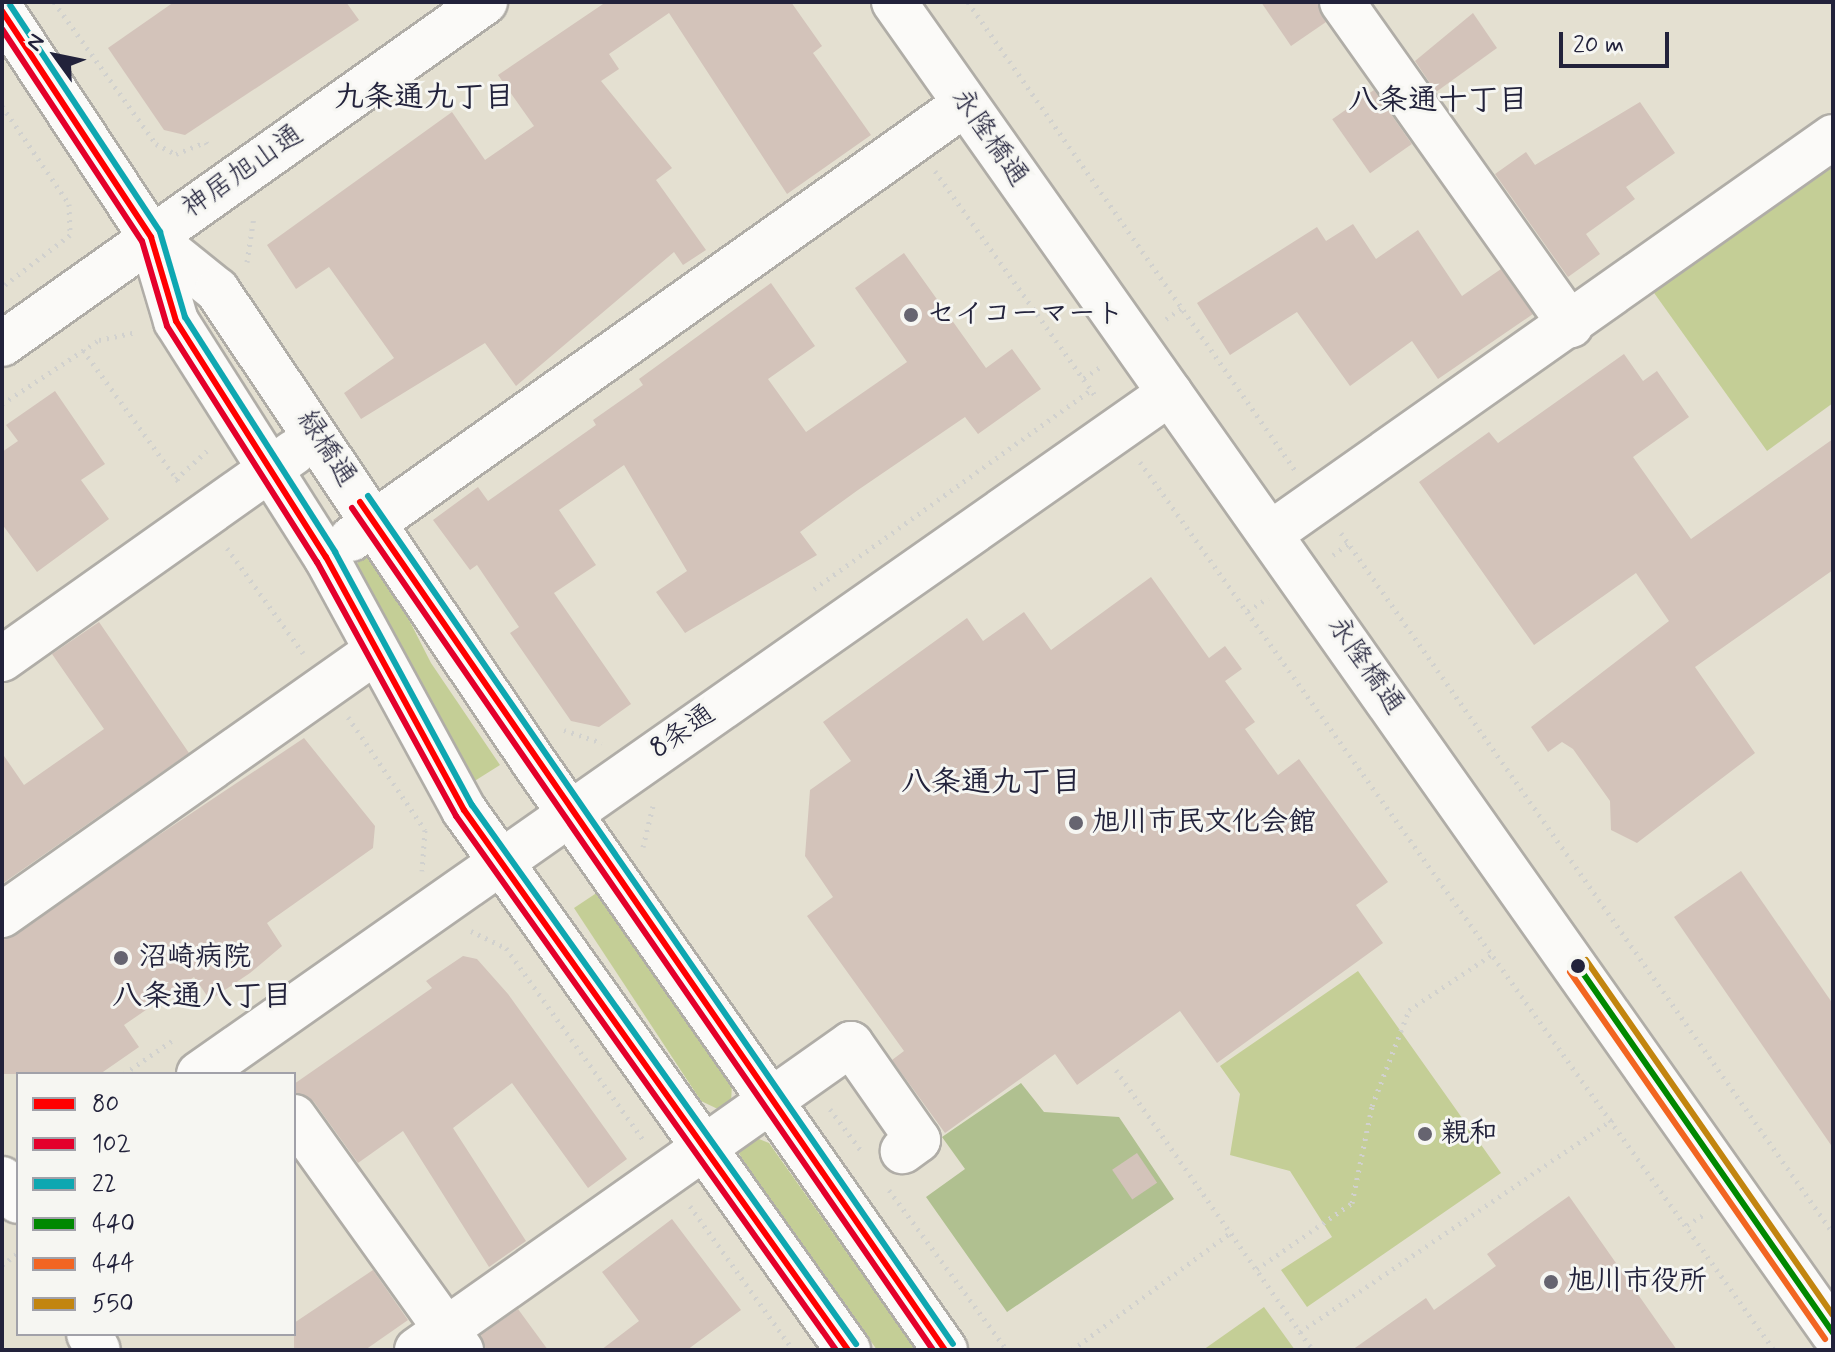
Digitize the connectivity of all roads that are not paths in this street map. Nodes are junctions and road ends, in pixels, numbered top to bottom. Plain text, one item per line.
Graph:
1 (485, 2) edge
2 (894, 2) edge
3 (1342, 2) edge
4 (2, 11) edge
5 (965, 104) junction
6 (1833, 137) edge
7 (151, 237) junction
8 (1571, 325) junction
9 (2, 344) edge
10 (1170, 393) junction
11 (319, 434) junction
12 (272, 467) junction
13 (373, 524) junction
14 (1270, 534) junction
15 (326, 557) junction
16 (374, 653) junction
17 (2, 659) edge
18 (570, 812) junction
19 (503, 861) junction
20 (2, 915) edge
21 (202, 1072) edge
22 (773, 1103) junction
23 (296, 1120) edge
24 (706, 1149) junction
25 (903, 1151) dead end
26 (2, 1179) edge
27 (16, 1198) edge
28 (1833, 1333) edge
29 (441, 1343) edge
30 (848, 1350) edge
31 (945, 1350) edge

1 - 7 street, 神居旭山通
2 - 5 street, 永隆橋通
3 - 8 street
4 - 7 street, 緑橋通
5 - 10 street, 永隆橋通
5 - 13 street
6 - 8 street
7 - 9 street, 神居旭山通
7 - 11 street, 緑橋通
7 - 12 street, 緑橋通
8 - 14 street
10 - 14 street, 永隆橋通
10 - 18 street, 8条通
11 - 12 street
11 - 13 street, 緑橋通
12 - 15 street, 緑橋通
12 - 17 street
13 - 15 street
13 - 18 street, 緑橋通
14 - 28 street, 永隆橋通
15 - 16 street, 緑橋通
16 - 19 street, 緑橋通
16 - 20 street
18 - 19 street, 8条通
18 - 22 street, 緑橋通
19 - 21 street, 8条通
19 - 24 street, 緑橋通
22 - 24 street
22 - 25 street
22 - 31 street, 緑橋通
23 - 29 street
24 - 29 street
24 - 30 street, 緑橋通
26 - 27 street

